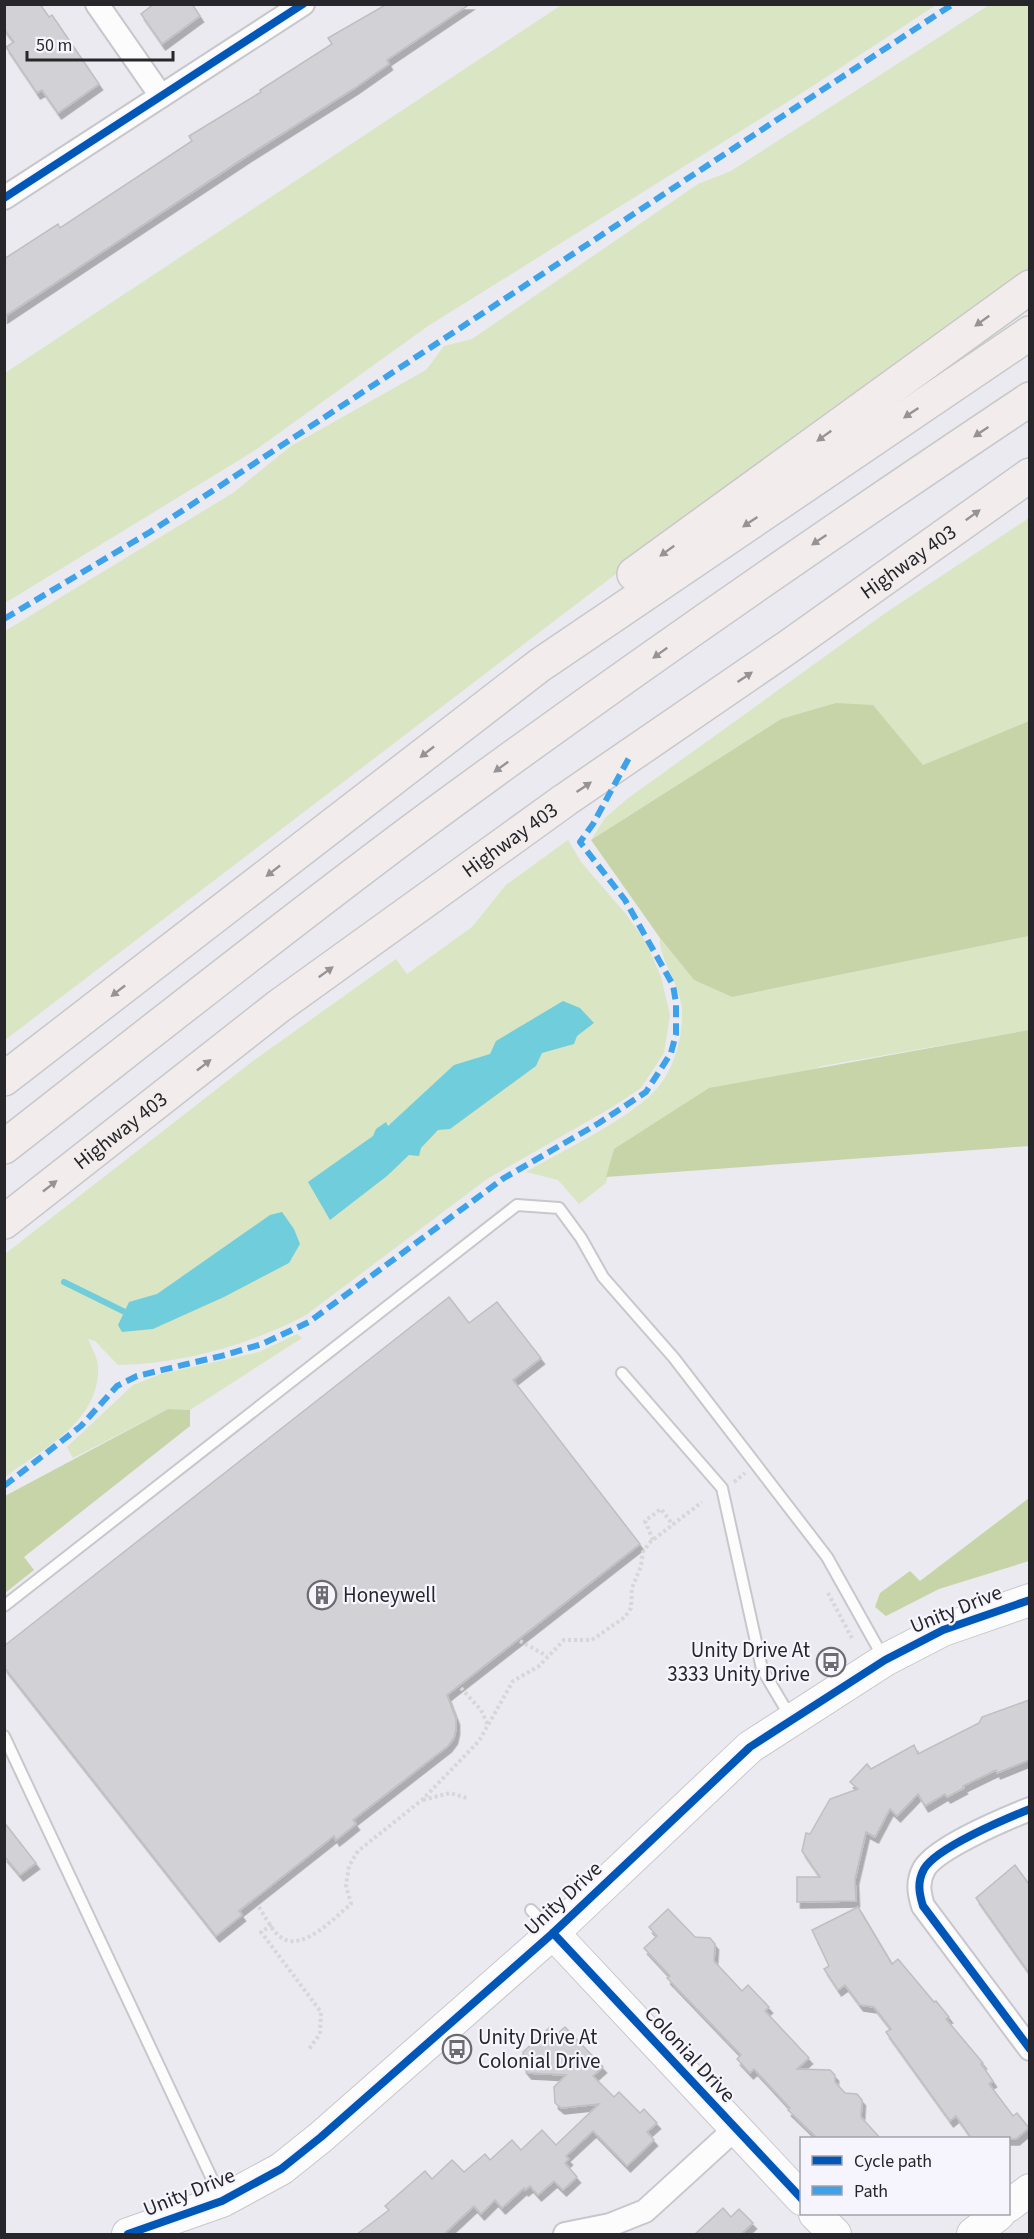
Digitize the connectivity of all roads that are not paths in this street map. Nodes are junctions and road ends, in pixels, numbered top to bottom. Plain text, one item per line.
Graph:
1 (97, 4) edge
2 (303, 4) edge
3 (161, 96) junction
4 (4, 198) edge
5 (1029, 287) edge
6 (1029, 333) edge
7 (1029, 399) edge
8 (1029, 475) edge
9 (540, 665) junction
10 (4, 1079) edge
11 (4, 1147) edge
12 (4, 1222) edge
13 (622, 1373) dead end
14 (1029, 1600) edge
15 (4, 1606) edge
16 (885, 1660) junction
17 (792, 1721) junction
18 (4, 1736) edge
19 (1029, 1809) edge
20 (531, 1910) dead end
21 (553, 1933) junction
22 (1029, 2049) edge
23 (736, 2128) junction
24 (1029, 2190) edge
25 (800, 2198) edge
26 (222, 2201) junction
27 (1010, 2204) edge
28 (816, 2215) edge
29 (998, 2215) edge
30 (129, 2235) edge
31 (565, 2235) edge
32 (835, 2235) edge
33 (973, 2235) edge

1 - 3 street
2 - 3 street
3 - 4 street
5 -> 9 highway
6 -> 9 highway
7 -> 11 highway
12 -> 8 highway, Highway 403
9 -> 10 highway
13 - 17 lane
14 - 16 street, Unity Drive
15 - 16 lane
16 - 17 street, Unity Drive
17 - 21 street, Unity Drive
18 - 26 lane
19 - 22 street
20 - 21 lane
21 - 23 street, Colonial Drive
21 - 26 street, Unity Drive
23 - 25 street, Colonial Drive
23 - 31 street
24 - 27 street
26 - 30 street, Unity Drive
28 - 32 street
29 - 33 street

